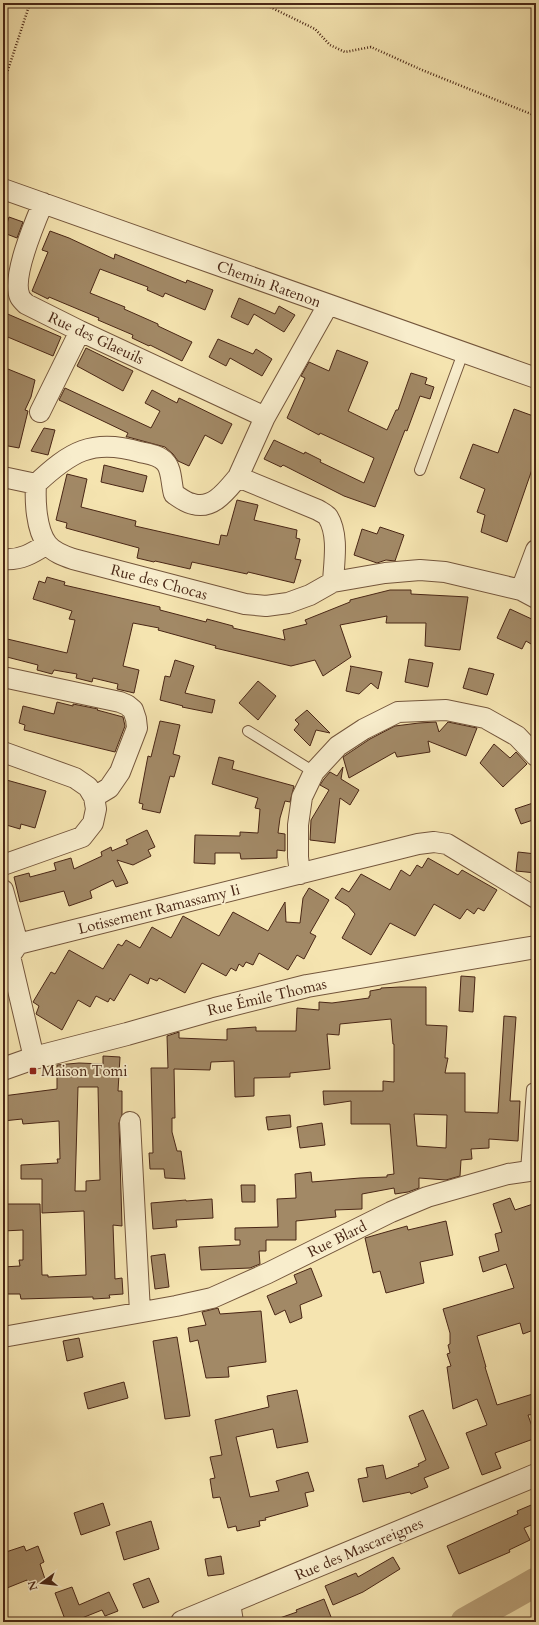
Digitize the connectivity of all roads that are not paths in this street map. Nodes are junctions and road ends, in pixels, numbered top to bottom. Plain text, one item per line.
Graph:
1 (3, 189) edge
2 (43, 203) junction
3 (328, 305) junction
4 (80, 331) junction
5 (463, 352) junction
6 (536, 378) edge
7 (40, 412) dead end
8 (265, 417) junction
9 (420, 470) dead end
10 (3, 476) edge
11 (238, 477) junction
12 (36, 484) junction
13 (47, 544) junction
14 (536, 550) edge
15 (3, 559) edge
16 (333, 582) junction
17 (528, 594) edge
18 (3, 677) edge
19 (248, 731) dead end
20 (3, 752) edge
21 (536, 756) edge
22 (314, 772) junction
23 (94, 797) junction
24 (3, 865) edge
25 (300, 874) junction
26 (3, 890) edge
27 (536, 898) edge
28 (536, 947) edge
29 (10, 953) edge
30 (34, 1058) junction
31 (3, 1070) edge
32 (532, 1090) dead end
33 (130, 1122) dead end
34 (531, 1170) edge
35 (140, 1312) junction
36 (3, 1337) edge
37 (536, 1475) edge
38 (231, 1612) edge
39 (182, 1622) edge

1 - 2 street, Chemin Ratenon
2 - 3 street, Chemin Ratenon
2 - 4 street, Rue des Glaeuils
3 - 5 street, Chemin Ratenon
3 - 8 street
4 - 7 street
4 - 8 street, Rue des Glaeuils
5 - 6 street, Chemin Ratenon
5 - 9 lane
8 - 11 street
10 - 12 street
11 - 12 street
11 - 16 street
12 - 13 street
13 - 15 street
13 - 16 street, Rue des Chocas
14 - 17 street
16 - 17 street, Rue des Chocas
18 - 23 street
19 - 22 lane
20 - 23 street
21 - 22 street
22 - 25 street
23 - 24 street
25 - 27 street, Lotissement Ramassamy Ii
25 - 29 street, Lotissement Ramassamy Ii
26 - 29 street
28 - 30 street, Rue Émile Thomas
29 - 30 street
30 - 31 street, Rue Émile Thomas
32 - 34 lane
33 - 35 street
34 - 35 street, Rue Blard
35 - 36 street, Rue Blard
37 - 38 street, Rue des Mascareignes
38 - 39 street, Rue des Mascareignes

